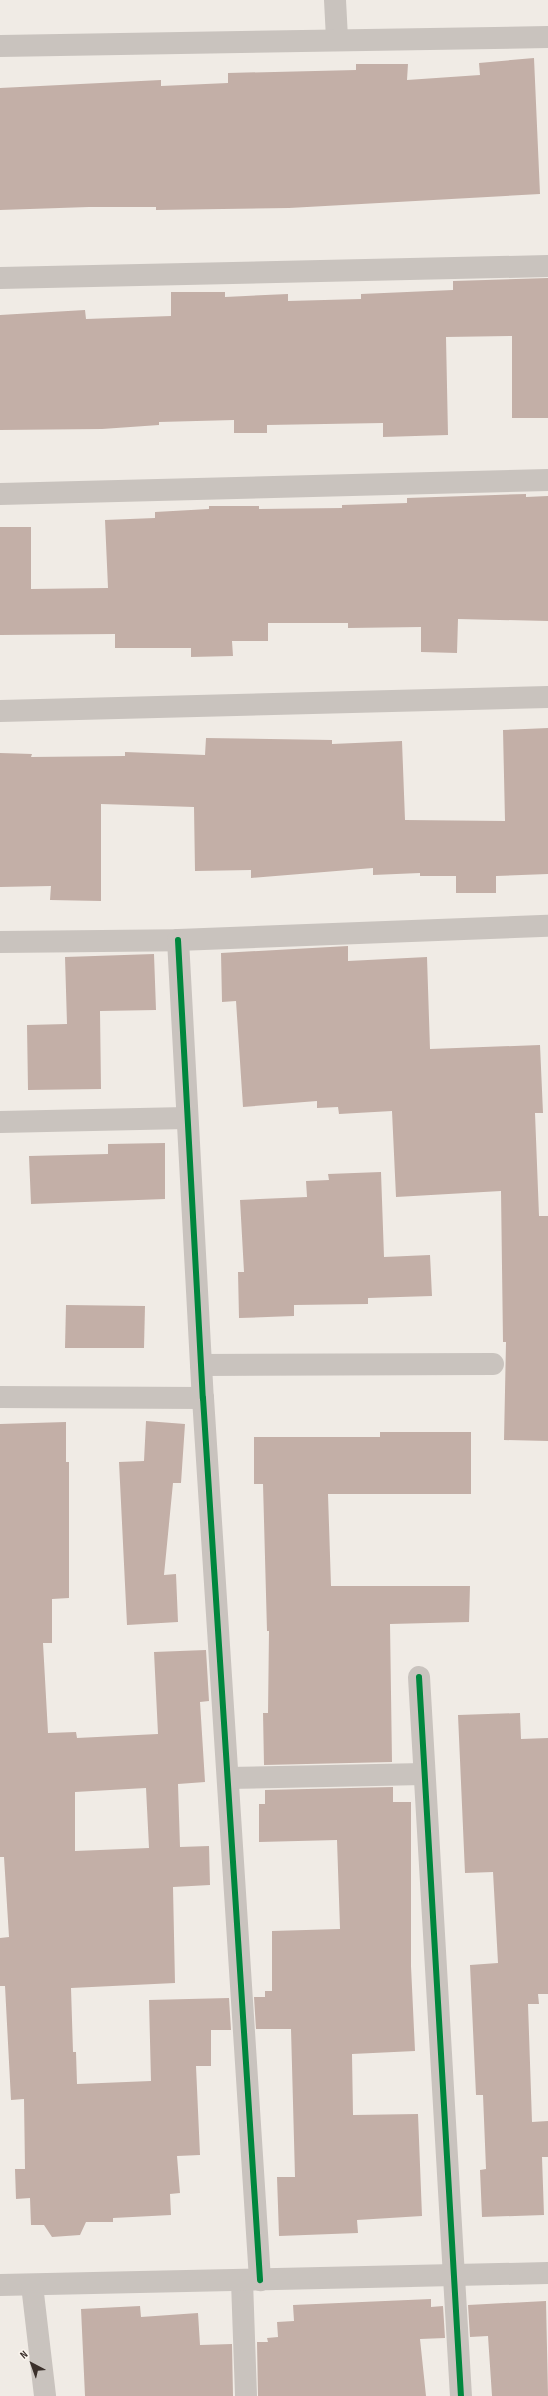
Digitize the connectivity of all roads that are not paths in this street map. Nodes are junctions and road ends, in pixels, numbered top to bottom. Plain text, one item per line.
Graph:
1 (335, 0) edge
2 (548, 37) edge
3 (338, 39) junction
4 (0, 46) edge
5 (548, 266) edge
6 (0, 278) edge
7 (548, 480) edge
8 (0, 494) edge
9 (548, 697) edge
10 (0, 711) edge
11 (548, 926) edge
12 (178, 940) junction
13 (0, 942) edge
14 (186, 1118) junction
15 (0, 1122) edge
16 (493, 1364) dead end
17 (201, 1365) junction
18 (0, 1397) edge
19 (203, 1398) junction
20 (419, 1677) dead end
21 (424, 1774) junction
22 (228, 1778) junction
23 (548, 2272) edge
24 (456, 2275) junction
25 (251, 2280) junction
26 (0, 2285) edge
27 (32, 2285) junction
28 (45, 2396) edge
29 (246, 2396) edge
30 (461, 2396) edge

1 - 3 street
2 - 3 street
3 - 4 street
5 - 6 street
7 - 8 street
9 - 10 street
11 - 12 street
12 - 13 street
12 - 14 street
14 - 15 street
14 - 17 street
16 - 17 street
17 - 19 street
18 - 19 street
19 - 22 street
20 - 21 street
21 - 22 street
21 - 24 street
22 - 25 street
23 - 24 street
24 - 25 street
24 - 30 street
25 - 27 street
25 - 29 street
26 - 27 street
27 - 28 street

